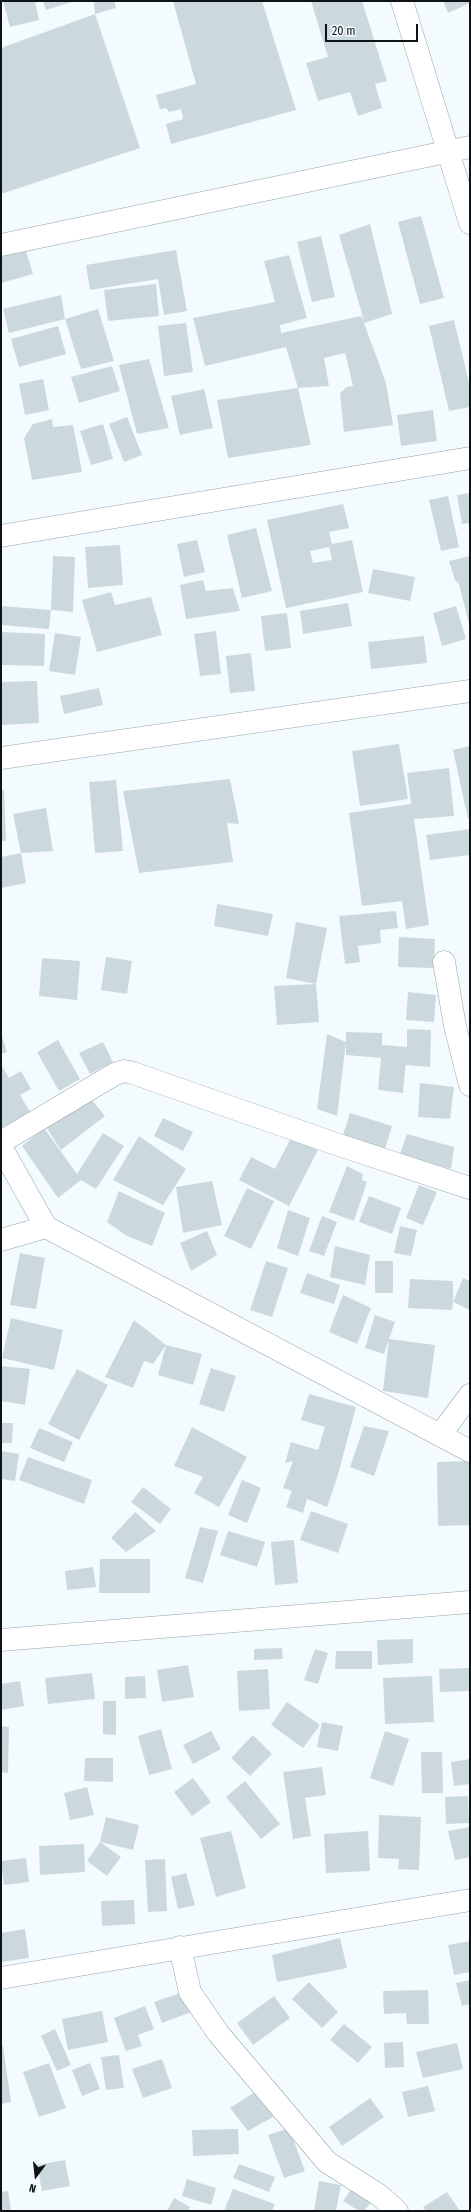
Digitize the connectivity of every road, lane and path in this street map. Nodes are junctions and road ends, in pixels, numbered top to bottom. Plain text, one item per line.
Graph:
1 (402, 1) edge
2 (460, 149) edge
3 (470, 223) edge
4 (1, 245) edge
5 (470, 458) edge
6 (1, 536) edge
7 (470, 691) edge
8 (1, 758) edge
9 (444, 962) dead end
10 (470, 1085) edge
11 (1, 1142) edge
12 (1, 1147) edge
13 (470, 1188) edge
14 (46, 1227) junction
15 (1, 1240) edge
16 (470, 1395) edge
17 (440, 1435) junction
18 (470, 1451) edge
19 (470, 1602) edge
20 (1, 1640) edge
21 (470, 1900) edge
22 (180, 1947) junction
23 (1, 1978) edge
24 (397, 2211) edge

1 - 2 street
2 - 3 street
2 - 4 street
5 - 6 street
7 - 8 street
9 - 10 street
11 - 13 street
12 - 14 street
14 - 15 street
14 - 17 street
16 - 17 street
17 - 18 street
19 - 20 street
21 - 22 street
22 - 23 street
22 - 24 street

